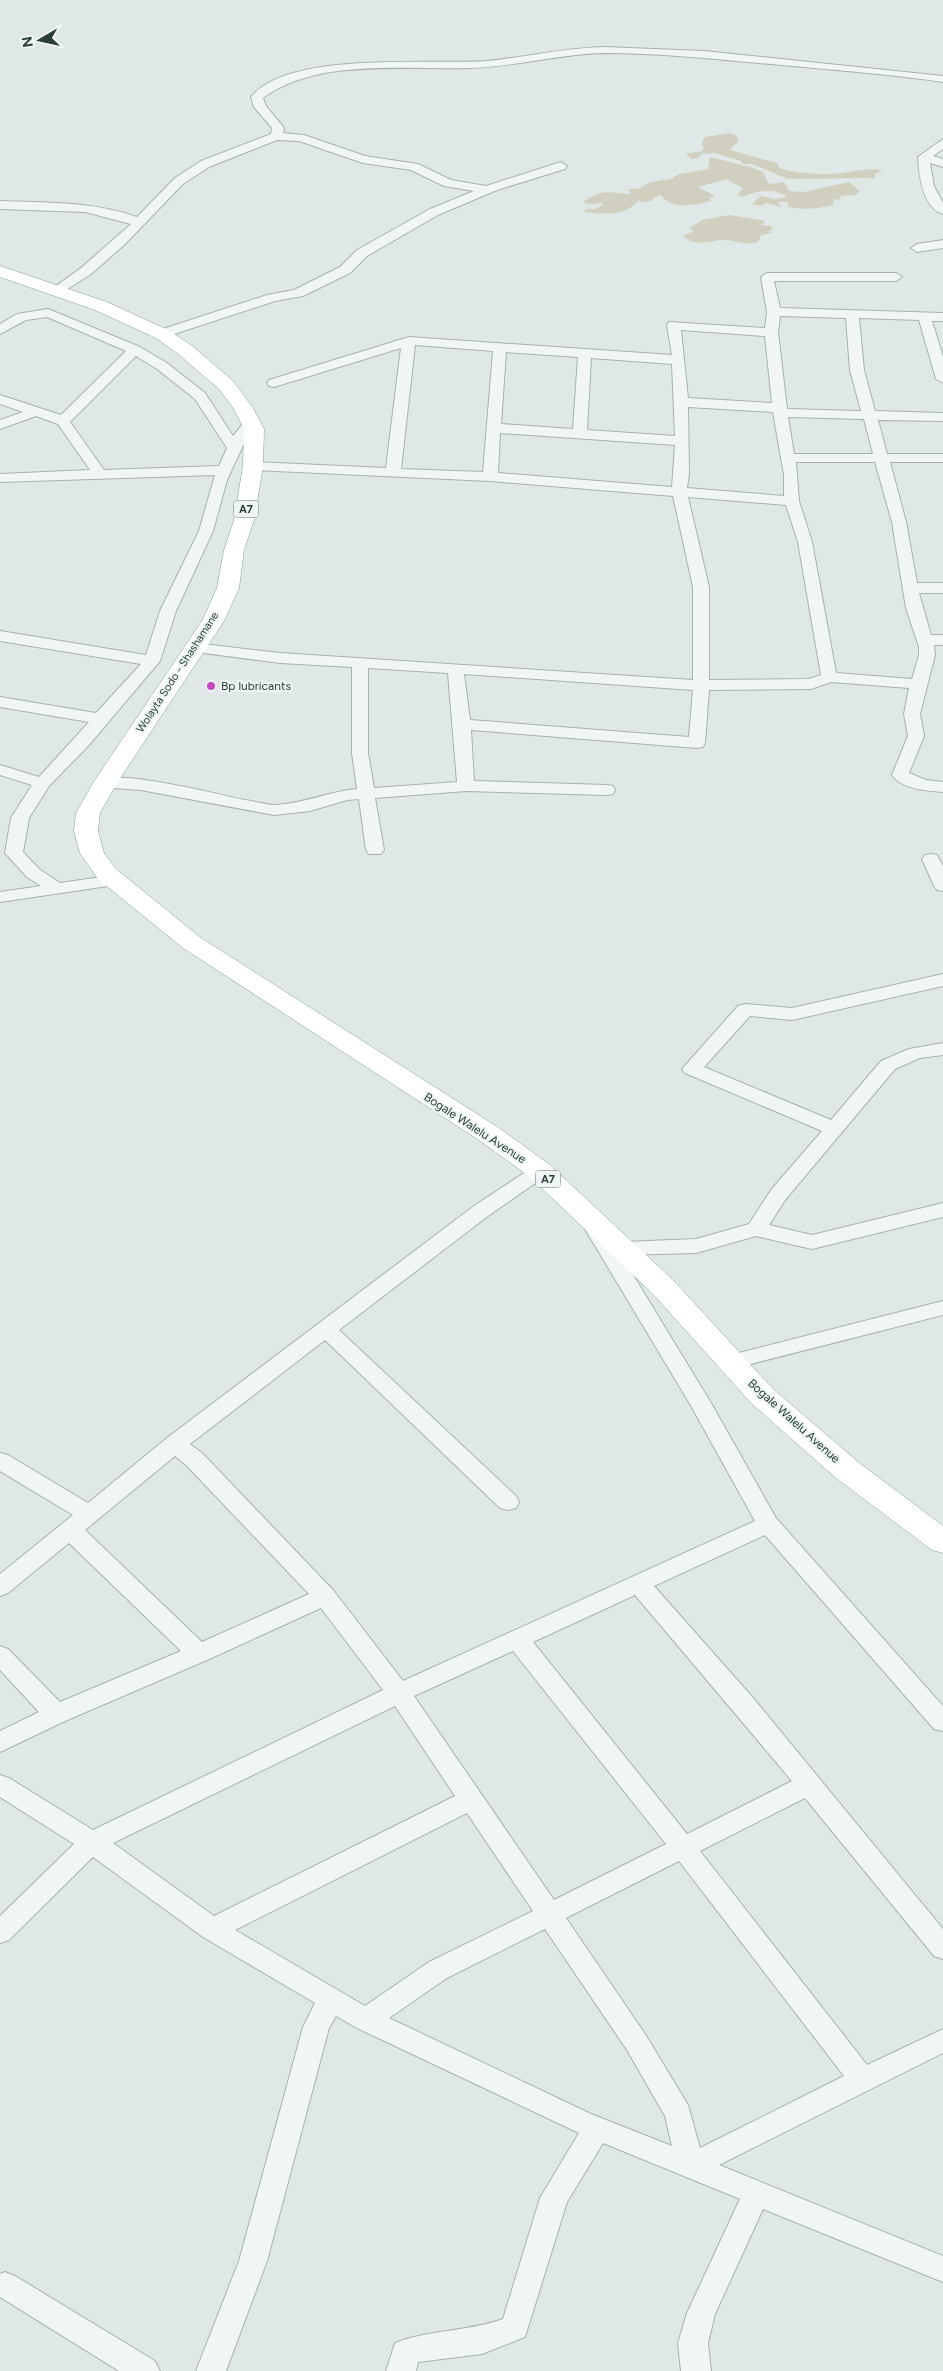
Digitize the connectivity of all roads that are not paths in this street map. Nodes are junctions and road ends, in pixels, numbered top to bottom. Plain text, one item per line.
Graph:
1 (943, 79) edge
2 (276, 136) junction
3 (943, 143) edge
4 (924, 157) junction
5 (943, 163) edge
6 (561, 166) dead end
7 (487, 189) junction
8 (161, 199) junction
9 (0, 205) edge
10 (943, 210) edge
11 (119, 215) junction
12 (138, 222) junction
13 (943, 244) edge
14 (917, 248) dead end
15 (0, 271) edge
16 (896, 277) dead end
17 (58, 291) junction
18 (774, 312) junction
19 (852, 314) junction
20 (924, 316) junction
21 (943, 317) edge
22 (0, 330) edge
23 (770, 332) junction
24 (162, 334) junction
25 (409, 341) junction
26 (500, 347) junction
27 (136, 350) junction
28 (585, 353) junction
29 (679, 360) junction
30 (943, 379) edge
31 (274, 383) dead end
32 (0, 399) edge
33 (681, 402) junction
34 (780, 410) junction
35 (37, 411) junction
36 (868, 416) junction
37 (943, 416) edge
38 (63, 421) junction
39 (251, 423) junction
40 (0, 425) edge
41 (494, 428) junction
42 (580, 433) junction
43 (682, 441) junction
44 (235, 449) junction
45 (788, 458) junction
46 (881, 458) junction
47 (943, 458) edge
48 (253, 466) junction
49 (225, 470) junction
50 (393, 471) junction
51 (100, 474) junction
52 (490, 477) junction
53 (0, 478) edge
54 (679, 491) junction
55 (792, 501) junction
56 (910, 588) junction
57 (943, 588) edge
58 (0, 636) edge
59 (925, 640) junction
60 (943, 640) edge
61 (194, 648) junction
62 (152, 661) junction
63 (360, 663) junction
64 (455, 669) junction
65 (829, 677) junction
66 (918, 684) junction
67 (701, 686) junction
68 (0, 702) edge
69 (100, 719) junction
70 (462, 724) junction
71 (0, 770) edge
72 (105, 782) junction
73 (42, 783) junction
74 (466, 786) junction
75 (943, 787) edge
76 (607, 790) dead end
77 (365, 793) junction
78 (375, 850) dead end
79 (931, 859) dead end
80 (0, 862) edge
81 (26, 867) junction
82 (105, 869) junction
83 (943, 886) edge
84 (58, 890) junction
85 (0, 898) edge
86 (943, 980) edge
87 (943, 1049) edge
88 (834, 1129) junction
89 (540, 1171) junction
90 (943, 1210) edge
91 (586, 1214) junction
92 (756, 1229) junction
93 (624, 1249) junction
94 (943, 1308) edge
95 (327, 1330) junction
96 (731, 1362) junction
97 (175, 1444) junction
98 (0, 1461) edge
99 (508, 1502) dead end
100 (88, 1514) junction
101 (768, 1524) junction
102 (69, 1529) junction
103 (943, 1542) edge
104 (639, 1584) junction
105 (0, 1586) edge
106 (325, 1596) junction
107 (517, 1639) junction
108 (199, 1654) junction
109 (0, 1655) edge
110 (399, 1692) junction
111 (56, 1714) junction
112 (943, 1722) edge
113 (0, 1742) edge
114 (808, 1784) junction
115 (0, 1785) edge
116 (470, 1800) junction
117 (92, 1842) junction
118 (683, 1847) junction
119 (549, 1914) junction
120 (212, 1929) junction
121 (0, 1932) edge
122 (943, 1948) edge
123 (331, 1999) junction
124 (366, 2020) junction
125 (943, 2040) edge
126 (862, 2079) junction
127 (597, 2128) junction
128 (690, 2166) junction
129 (757, 2192) junction
130 (943, 2268) edge
131 (4, 2285) dead end
132 (145, 2371) edge
133 (211, 2371) edge
134 (401, 2371) edge
135 (696, 2371) edge

1 - 2 street
2 - 7 street
2 - 8 street
3 - 4 street
4 - 5 street
4 - 10 street
6 - 7 street
7 - 24 street
8 - 11 street
8 - 12 street
9 - 11 street
11 - 12 street
12 - 17 street
13 - 14 street
15 - 17 highway, Wolayta Sodo - Shashamane / A7
16 - 18 street
17 - 24 highway, Wolayta Sodo - Shashamane / A7
18 - 19 street
18 - 23 street
19 - 20 street
19 - 36 street
20 - 21 street
20 - 30 street
22 - 27 street
23 - 29 street
23 - 34 street
24 - 39 highway, Wolayta Sodo - Shashamane / A7
25 - 26 street
25 - 31 street
25 - 50 street
26 - 28 street
26 - 41 street
27 - 38 street
27 - 44 street
28 - 29 street
28 - 42 street
29 - 33 street
32 - 35 street
33 - 34 street
33 - 43 street
34 - 36 street
34 - 45 street
35 - 38 street
35 - 40 street
36 - 37 street
36 - 46 street
38 - 51 street
39 - 44 street
39 - 48 highway, Wolayta Sodo - Shashamane / A7
41 - 42 street
41 - 52 street
42 - 43 street
43 - 54 street
44 - 49 street
45 - 46 street
45 - 55 street
46 - 47 street
46 - 56 street
48 - 50 street
48 - 61 highway, Wolayta Sodo - Shashamane / A7
49 - 51 street
49 - 62 street
50 - 52 street
51 - 53 street
52 - 54 street
54 - 55 street
54 - 67 street
55 - 65 street
56 - 57 street
56 - 59 street
58 - 62 street
59 - 60 street
59 - 66 street
61 - 63 street
61 - 72 highway, Wolayta Sodo - Shashamane / A7
62 - 69 street
63 - 64 street
63 - 77 street
64 - 67 street
64 - 70 street
65 - 66 street
65 - 67 street
66 - 75 street
67 - 70 street
68 - 69 street
69 - 73 street
70 - 74 street
71 - 73 street
72 - 77 street
72 - 82 highway, Wolayta Sodo - Shashamane / A7
73 - 81 street
74 - 76 street
74 - 77 street
77 - 78 street
79 - 83 street
80 - 81 street
81 - 84 street
82 - 84 street
82 - 89 highway, Bogale Walelu Avenue / A7
84 - 85 street
86 - 88 street
87 - 88 street
88 - 92 street
89 - 91 highway, Bogale Walelu Avenue / A7
89 - 95 street
90 - 92 street
91 - 93 highway, Bogale Walelu Avenue / A7
91 - 101 street
92 - 93 street
93 - 96 highway, Bogale Walelu Avenue / A7
94 - 96 street
95 - 97 street
95 - 99 street
96 - 103 highway, Bogale Walelu Avenue / A7
97 - 100 street
97 - 106 street
98 - 100 street
100 - 102 street
101 - 104 street
101 - 112 street
102 - 105 street
102 - 108 street
104 - 107 street
104 - 114 street
106 - 108 street
106 - 110 street
107 - 110 street
107 - 118 street
108 - 111 street
109 - 111 street
110 - 116 street
110 - 117 street
111 - 113 street
114 - 118 street
114 - 122 street
115 - 117 street
116 - 119 street
116 - 120 street
117 - 120 street
117 - 121 street
118 - 119 street
118 - 126 street
119 - 124 street
119 - 128 street
120 - 123 street
123 - 124 street
123 - 133 street
124 - 127 street
125 - 126 street
126 - 128 street
127 - 128 street
127 - 134 street
128 - 129 street
129 - 130 street
129 - 135 street
131 - 132 street

